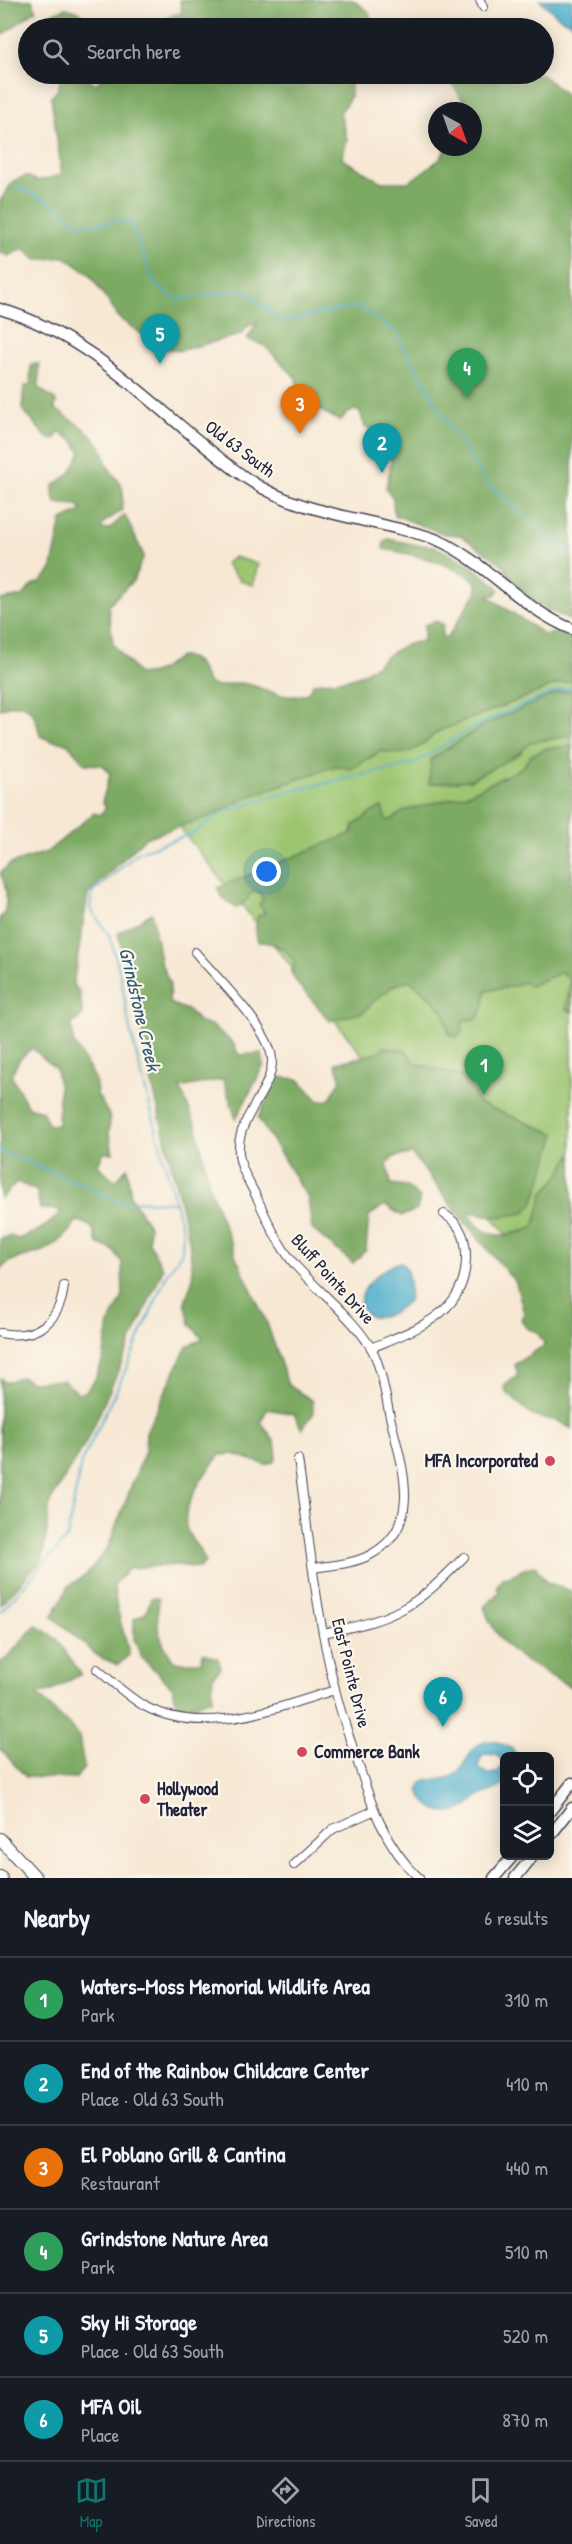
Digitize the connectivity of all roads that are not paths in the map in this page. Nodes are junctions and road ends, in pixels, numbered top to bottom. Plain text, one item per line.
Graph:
1 (0, 309) edge
2 (572, 629) edge
3 (195, 952) dead end
4 (444, 1214) dead end
5 (63, 1286) dead end
6 (0, 1333) edge
7 (371, 1348) junction
8 (298, 1459) dead end
9 (464, 1557) dead end
10 (313, 1568) junction
11 (323, 1633) junction
12 (98, 1669) dead end
13 (335, 1690) junction
14 (572, 1783) edge
15 (553, 1806) edge
16 (572, 1808) edge
17 (373, 1811) junction
18 (554, 1830) edge
19 (0, 1839) edge
20 (510, 1860) edge
21 (530, 1860) edge
22 (294, 1865) dead end
23 (36, 1878) edge
24 (419, 1878) edge
25 (494, 1878) edge
26 (515, 1878) edge

1 - 2 main road, Old 63 South
3 - 7 street, Bluff Pointe Drive
4 - 7 street
5 - 6 street
7 - 10 street, Bluff Pointe Drive
8 - 10 street, East Pointe Drive
9 - 11 street
10 - 11 street, East Pointe Drive
11 - 13 street, East Pointe Drive
12 - 13 street
13 - 17 street, East Pointe Drive
14 - 15 main road
16 - 18 main road
17 - 22 street
17 - 24 street, East Pointe Drive
19 - 23 highway
20 - 25 main road
21 - 26 main road

